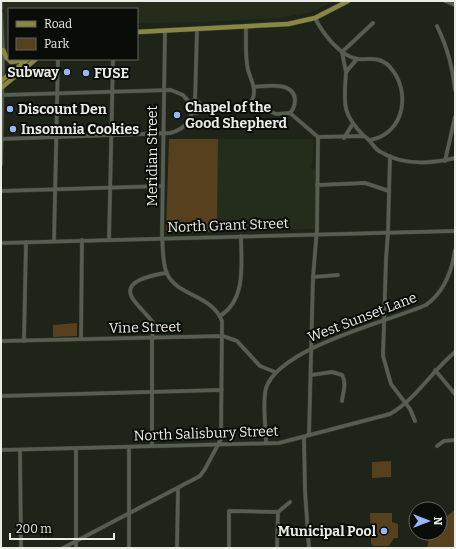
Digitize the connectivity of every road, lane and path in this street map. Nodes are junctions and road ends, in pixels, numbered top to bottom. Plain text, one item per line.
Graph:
1 (1, 1) edge
2 (348, 1) edge
3 (445, 1) edge
4 (455, 5) edge
5 (1, 10) edge
6 (315, 18) junction
7 (373, 23) dead end
8 (437, 26) dead end
9 (246, 27) junction
10 (197, 30) junction
11 (165, 31) junction
12 (138, 32) edge
13 (3, 50) junction
14 (342, 52) junction
15 (357, 59) junction
16 (8, 60) edge
17 (8, 60) edge
18 (27, 60) edge
19 (35, 60) edge
20 (58, 60) edge
21 (113, 60) edge
22 (346, 72) junction
23 (2, 81) edge
24 (254, 87) junction
25 (2, 88) edge
26 (164, 90) junction
27 (455, 90) edge
28 (112, 92) junction
29 (58, 94) junction
30 (2, 95) edge
31 (195, 100) junction
32 (190, 103) junction
33 (251, 103) junction
34 (202, 108) junction
35 (192, 113) junction
36 (290, 113) junction
37 (455, 117) edge
38 (352, 125) junction
39 (163, 134) junction
40 (111, 136) junction
41 (364, 136) junction
42 (318, 137) junction
43 (56, 138) junction
44 (344, 138) junction
45 (1, 139) edge
46 (370, 140) junction
47 (390, 156) junction
48 (455, 158) edge
49 (445, 161) junction
50 (1, 164) edge
51 (317, 185) junction
52 (163, 186) junction
53 (110, 188) junction
54 (56, 190) junction
55 (1, 191) edge
56 (389, 192) junction
57 (455, 231) edge
58 (388, 232) junction
59 (317, 233) junction
60 (241, 236) junction
61 (162, 238) junction
62 (82, 240) junction
63 (109, 240) junction
64 (54, 241) junction
65 (26, 242) junction
66 (1, 243) edge
67 (455, 250) edge
68 (166, 273) junction
69 (338, 275) dead end
70 (313, 277) junction
71 (220, 316) junction
72 (383, 321) junction
73 (223, 336) junction
74 (152, 338) junction
75 (81, 339) junction
76 (24, 341) junction
77 (1, 342) edge
78 (311, 348) junction
79 (455, 352) edge
80 (435, 370) junction
81 (275, 372) junction
82 (311, 374) junction
83 (222, 390) junction
84 (153, 392) junction
85 (455, 394) edge
86 (1, 396) edge
87 (342, 401) dead end
88 (405, 403) junction
89 (415, 421) dead end
90 (309, 436) junction
91 (304, 437) junction
92 (455, 440) edge
93 (266, 443) junction
94 (218, 444) junction
95 (152, 446) junction
96 (437, 446) dead end
97 (129, 447) junction
98 (76, 449) junction
99 (1, 450) edge
100 (20, 450) junction
101 (178, 488) junction
102 (290, 502) dead end
103 (278, 512) junction
104 (129, 513) junction
105 (76, 542) junction
106 (21, 548) edge
107 (63, 548) edge
108 (76, 548) edge
109 (128, 548) edge
110 (177, 548) edge
111 (229, 548) edge
112 (277, 548) edge
113 (309, 548) edge

1 - 5 street
2 - 6 main road
3 - 4 street
5 - 13 street
6 - 9 main road
6 - 14 street
7 - 14 street
8 - 27 street
9 - 10 main road
9 - 24 street
10 - 11 main road
10 - 31 street
11 - 12 main road
11 - 26 street, Meridian Street
13 - 17 main road
13 - 23 street
14 - 15 street
14 - 22 street
15 - 22 street
15 - 46 street
16 - 18 main road
18 - 23 main road
19 - 25 main road
20 - 29 street
21 - 28 street
22 - 38 street
23 - 25 street
24 - 33 street
24 - 36 street
25 - 30 street
26 - 28 street
26 - 32 street
26 - 39 street, Meridian Street
28 - 29 street
28 - 40 street
29 - 30 street
29 - 43 street
30 - 45 street
31 - 32 street
31 - 34 street
32 - 35 street
33 - 34 street
33 - 36 street
34 - 35 street
35 - 39 street
36 - 42 street
37 - 49 street
38 - 41 street
38 - 44 street
39 - 40 street
39 - 52 street, Meridian Street
40 - 43 street
40 - 53 street
41 - 44 street
41 - 46 street
42 - 44 street
42 - 51 street
43 - 45 street
43 - 54 street
45 - 50 street
46 - 47 street
47 - 49 street
47 - 56 street
48 - 49 street
51 - 56 street
51 - 59 street
52 - 53 street
52 - 61 street, Meridian Street
53 - 54 street
53 - 63 street
54 - 55 street
54 - 64 street
56 - 58 street
57 - 58 street, North Grant Street
58 - 59 street, North Grant Street
58 - 72 street
59 - 60 street, North Grant Street
59 - 70 street
60 - 61 street, North Grant Street
60 - 71 street
61 - 63 street, North Grant Street
61 - 68 street, Meridian Street
62 - 63 street, North Grant Street
62 - 64 street, North Grant Street
62 - 75 street
64 - 65 street, North Grant Street
65 - 66 street, North Grant Street
65 - 76 street
67 - 72 street, West Sunset Lane
68 - 71 street
68 - 74 street
69 - 70 street
70 - 78 street
71 - 73 street
72 - 78 street, West Sunset Lane
72 - 88 street
73 - 74 street, Vine Street
73 - 81 street, Vine Street
73 - 83 street
74 - 75 street, Vine Street
74 - 84 street
75 - 76 street, Vine Street
76 - 77 street, Vine Street
78 - 81 street, West Sunset Lane
78 - 82 street
79 - 80 street, North Salisbury Street
80 - 85 street
80 - 88 street, North Salisbury Street
81 - 93 street
82 - 87 street
82 - 90 street
83 - 84 street
83 - 94 street
84 - 86 street
84 - 95 street
88 - 89 street
88 - 90 street, North Salisbury Street
90 - 91 street, North Salisbury Street
91 - 93 street, North Salisbury Street
91 - 113 street
92 - 96 street
93 - 94 street, North Salisbury Street
94 - 95 street, North Salisbury Street
94 - 101 street
95 - 97 street, North Salisbury Street
97 - 98 street, North Salisbury Street
97 - 104 street
98 - 100 street, North Salisbury Street
98 - 105 street
99 - 100 street, North Salisbury Street
100 - 106 street
101 - 104 street
101 - 110 street
102 - 103 street
103 - 111 street
103 - 112 street
104 - 105 street
104 - 109 street
105 - 107 street
105 - 108 street

